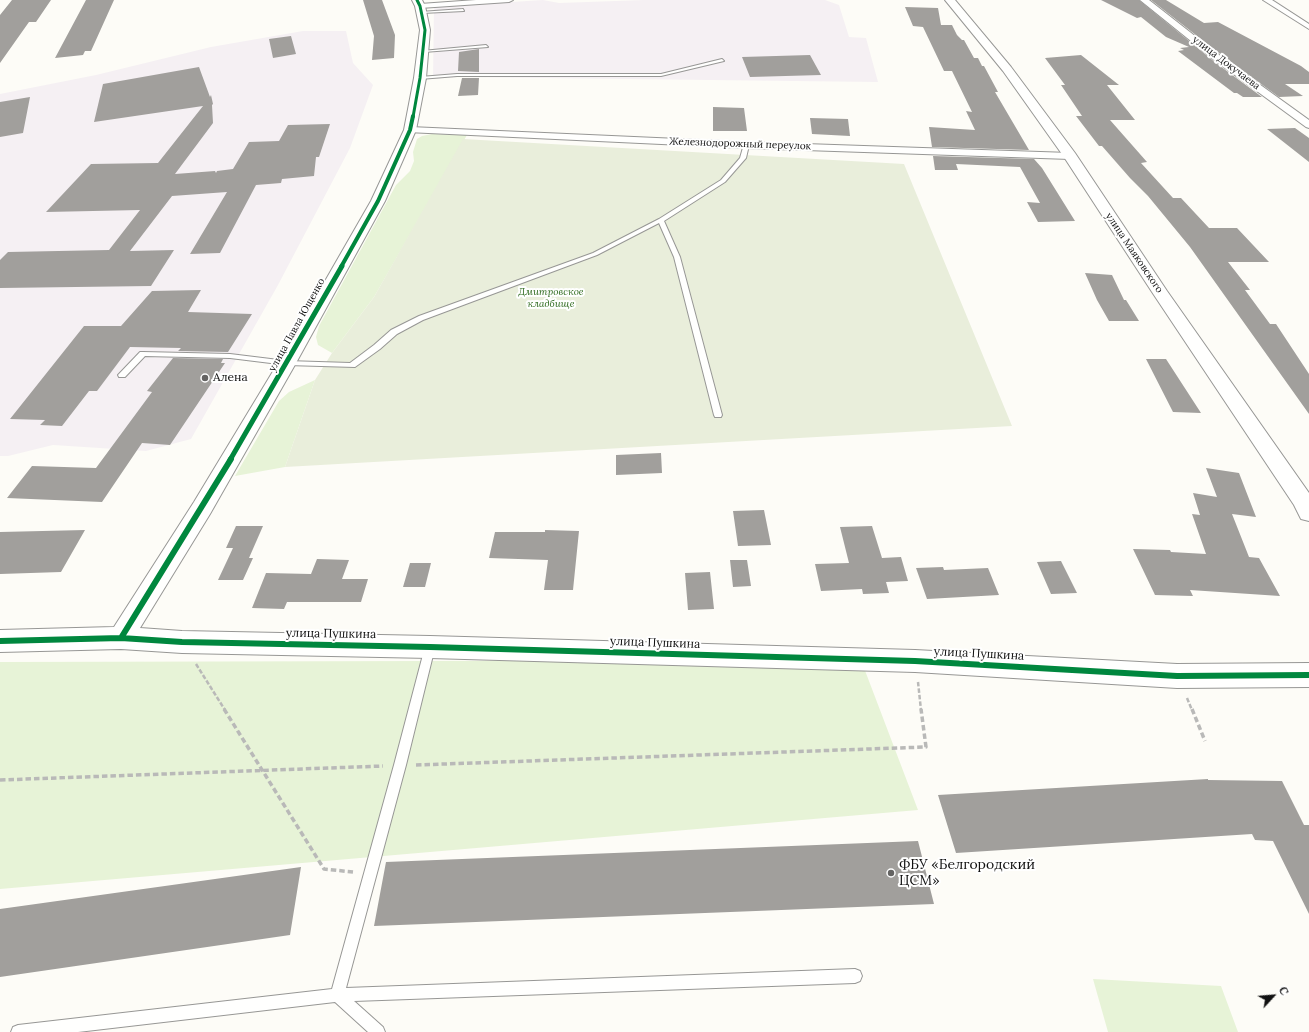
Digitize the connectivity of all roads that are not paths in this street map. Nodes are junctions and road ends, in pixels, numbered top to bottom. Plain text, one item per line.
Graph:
1 (509, 0) edge
2 (950, 0) edge
3 (1144, 0) edge
4 (1266, 0) edge
5 (420, 6) edge
6 (463, 10) dead end
7 (1309, 27) edge
8 (486, 46) dead end
9 (424, 51) junction
10 (722, 60) dead end
11 (420, 78) junction
12 (1309, 125) edge
13 (410, 130) junction
14 (746, 145) junction
15 (1070, 156) junction
16 (660, 220) junction
17 (287, 363) junction
18 (122, 375) dead end
19 (718, 415) dead end
20 (1309, 513) edge
21 (121, 638) junction
22 (0, 641) edge
23 (430, 647) junction
24 (1309, 675) edge
25 (855, 976) dead end
26 (337, 995) junction
27 (18, 1032) edge
28 (378, 1032) edge

1 - 5 street
2 - 15 street, улица Маяковского
3 - 12 street, улица Докучаева
4 - 7 street
5 - 6 lane
5 - 9 street, улица Павла Ющенко
8 - 9 lane
9 - 11 street, улица Павла Ющенко
10 - 11 lane
11 - 13 street, улица Павла Ющенко
13 - 14 street, Железнодорожный переулок
13 - 17 street, улица Павла Ющенко
14 - 15 street, Железнодорожный переулок
14 - 16 lane
15 - 20 street, улица Маяковского
16 - 17 lane
16 - 19 lane
17 - 18 lane
17 - 21 street, улица Павла Ющенко
21 - 22 street, улица Пушкина
21 - 23 street, улица Пушкина
23 - 24 street, улица Пушкина
23 - 26 lane
25 - 26 lane
26 - 27 lane
26 - 28 lane

